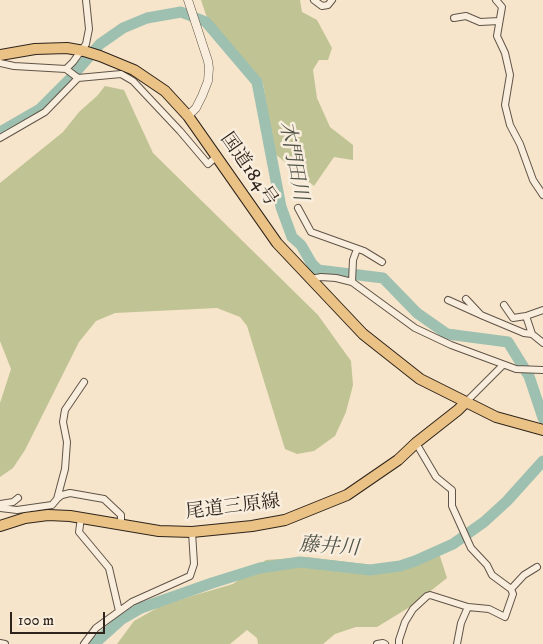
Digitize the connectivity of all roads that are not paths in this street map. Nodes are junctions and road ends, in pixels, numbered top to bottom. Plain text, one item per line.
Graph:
1 (86, 0) edge
2 (188, 0) edge
3 (314, 0) edge
4 (332, 0) edge
5 (500, 1) edge
6 (454, 18) dead end
7 (499, 21) junction
8 (82, 51) junction
9 (0, 55) edge
10 (0, 63) edge
11 (66, 69) junction
12 (78, 78) junction
13 (188, 116) junction
14 (0, 138) edge
15 (217, 156) junction
16 (543, 195) edge
17 (298, 208) dead end
18 (357, 249) junction
19 (382, 262) dead end
20 (310, 280) junction
21 (352, 282) junction
22 (466, 298) dead end
23 (448, 300) dead end
24 (504, 305) dead end
25 (543, 310) edge
26 (481, 315) junction
27 (526, 316) junction
28 (532, 334) junction
29 (543, 343) edge
30 (503, 365) junction
31 (543, 370) edge
32 (84, 382) dead end
33 (466, 402) junction
34 (541, 429) edge
35 (416, 442) junction
36 (18, 498) dead end
37 (57, 499) junction
38 (0, 504) edge
39 (0, 508) edge
40 (81, 518) junction
41 (121, 525) junction
42 (0, 526) edge
43 (192, 532) junction
44 (537, 567) dead end
45 (511, 589) junction
46 (468, 607) junction
47 (119, 611) junction
48 (0, 643) edge
49 (5, 644) edge
50 (84, 644) edge
51 (377, 644) edge
52 (385, 644) edge
53 (399, 644) edge
54 (457, 644) edge

1 - 8 street
2 - 13 street
3 - 4 street
5 - 7 street
6 - 7 street
7 - 16 street
8 - 9 main road, 国道184号
8 - 11 street
8 - 13 main road, 国道184号
10 - 11 street
11 - 12 street
12 - 14 street
12 - 15 street
13 - 15 main road, 国道184号
15 - 20 main road, 国道184号
17 - 18 street
18 - 19 street
18 - 21 street
20 - 21 street
20 - 33 main road, 国道184号
21 - 30 street
22 - 26 street
23 - 26 street
24 - 27 street
25 - 27 street
26 - 28 street
27 - 28 street
28 - 29 street
30 - 31 street
30 - 33 street
32 - 37 street
33 - 34 main road, 国道184号
33 - 35 main road, 尾道三原線
35 - 43 main road, 尾道三原線
35 - 45 street
36 - 38 street
37 - 39 street
37 - 41 street
40 - 41 main road, 尾道三原線
40 - 42 main road, 尾道三原線
40 - 47 street
41 - 43 main road, 尾道三原線
43 - 47 street
44 - 45 street
45 - 46 street
46 - 53 street
46 - 54 street
47 - 50 street
48 - 49 street
51 - 52 street

